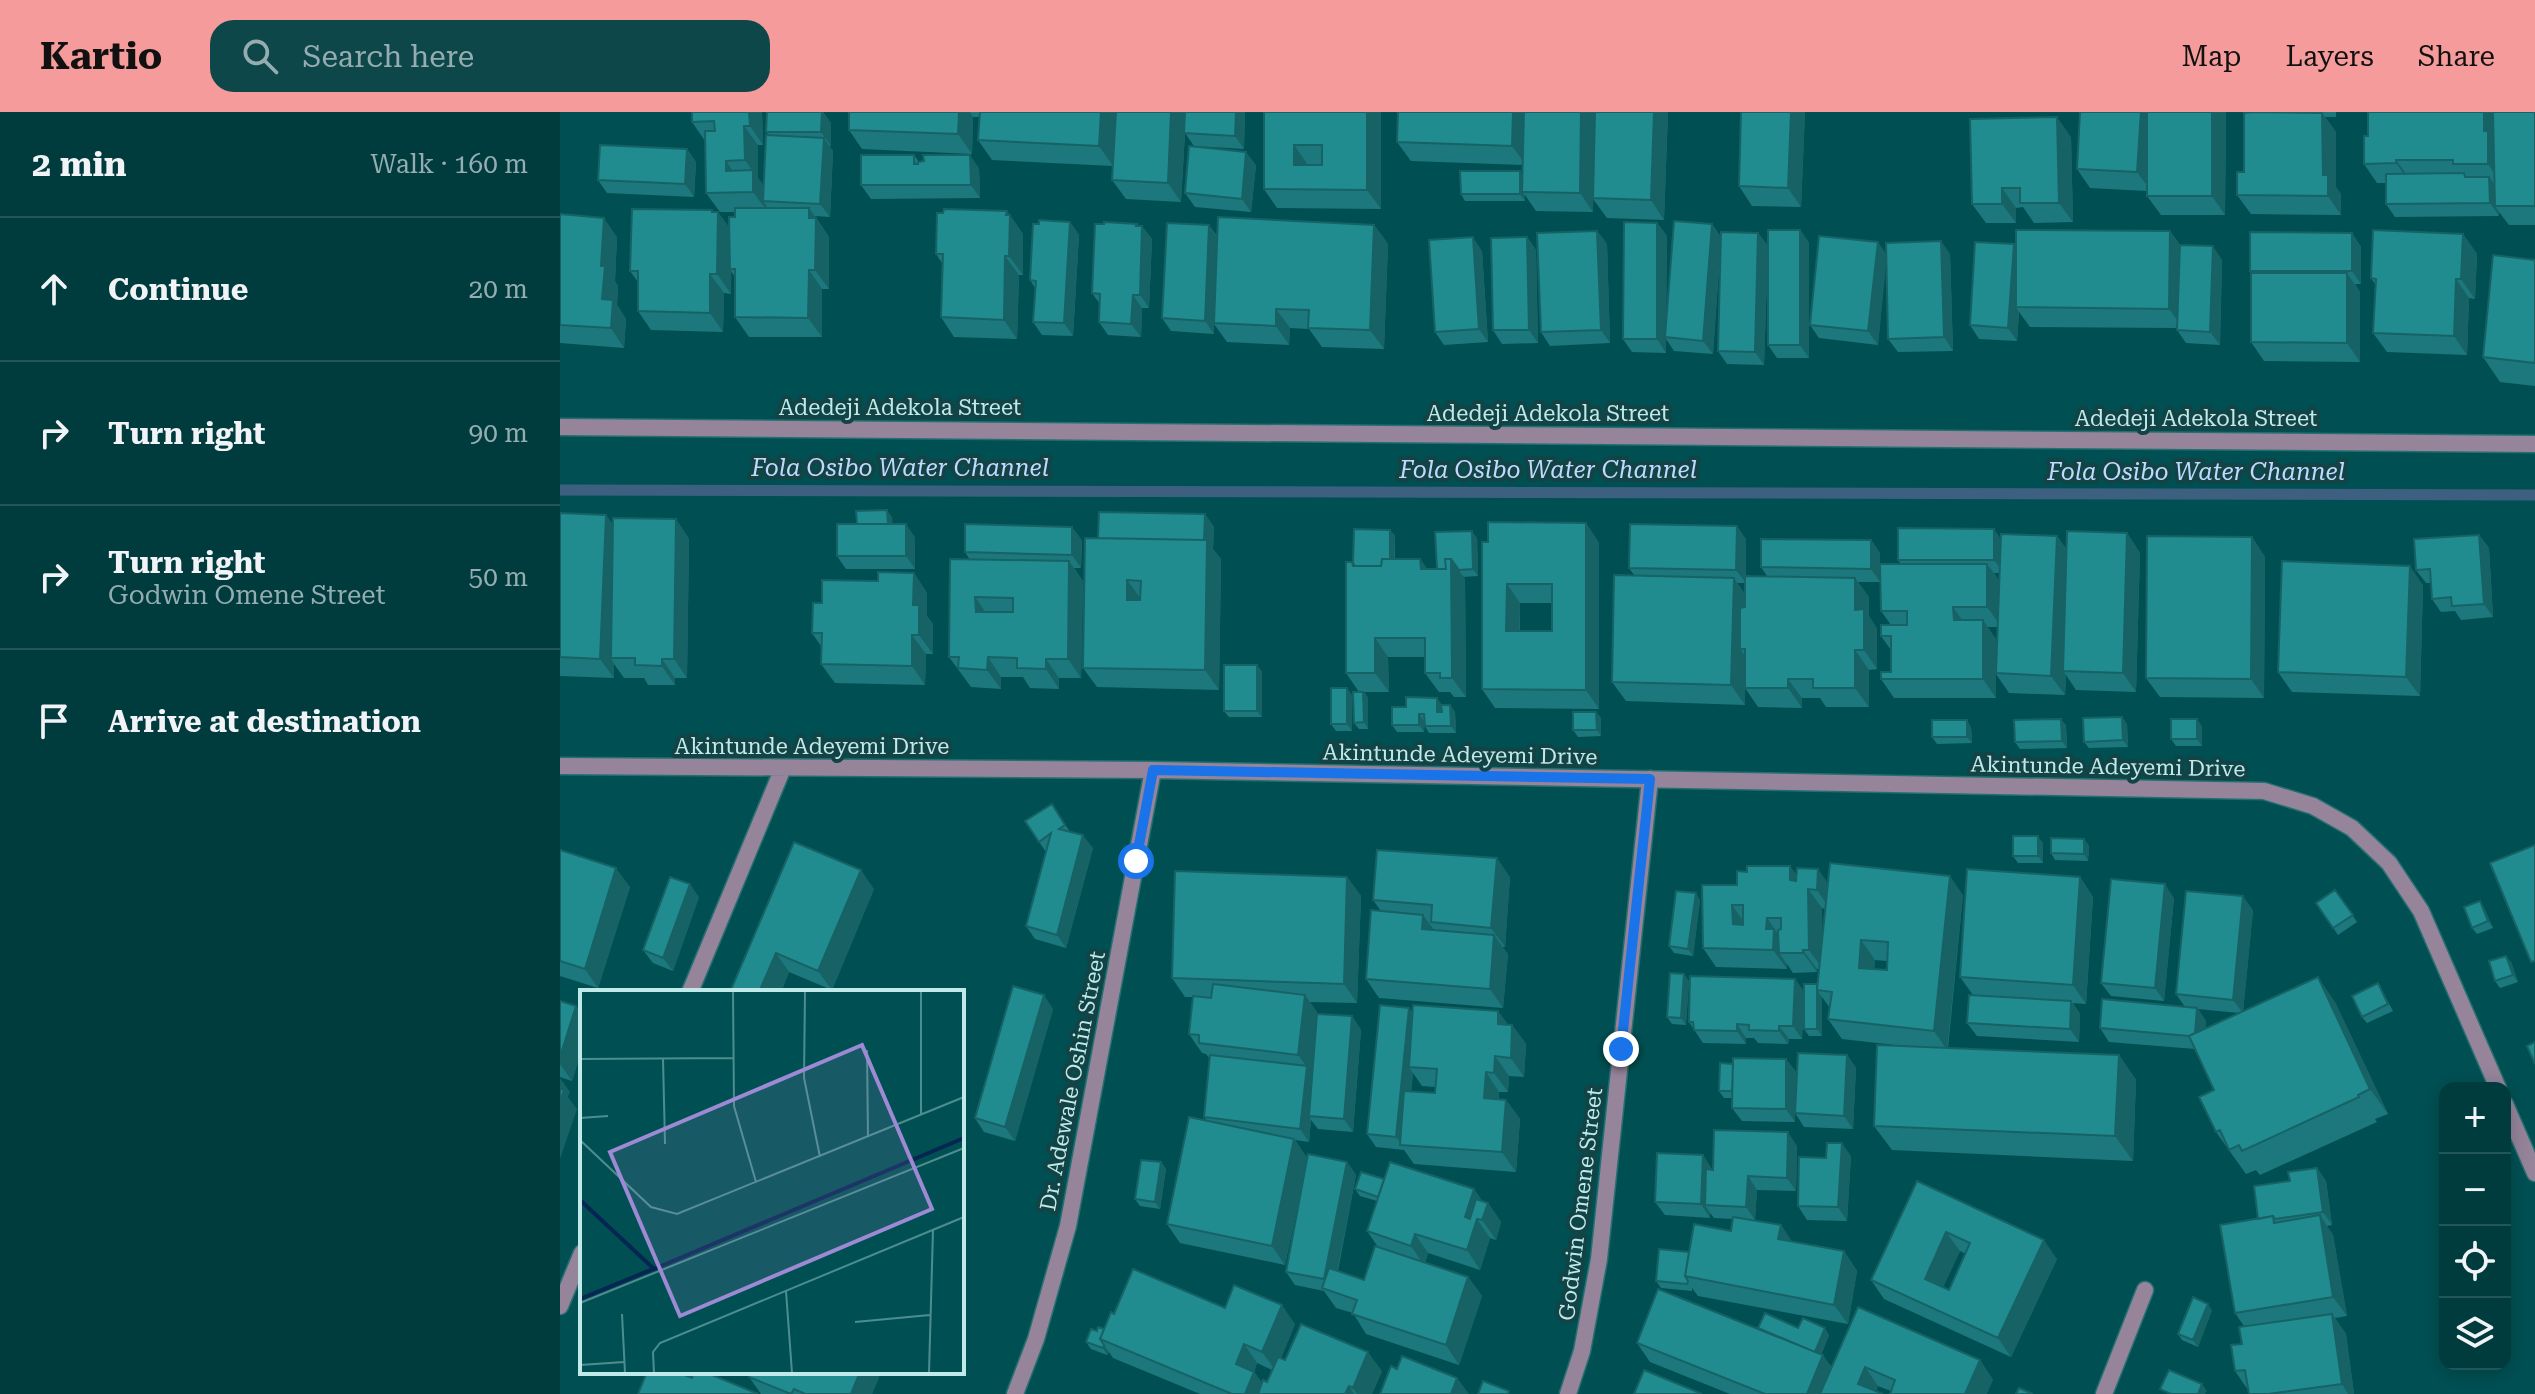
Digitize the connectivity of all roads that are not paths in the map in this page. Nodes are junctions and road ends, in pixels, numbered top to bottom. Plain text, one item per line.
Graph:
1 (560, 427) edge
2 (2535, 444) edge
3 (560, 766) edge
4 (783, 768) junction
5 (1153, 770) junction
6 (1650, 779) junction
7 (691, 990) edge
8 (2495, 1082) edge
9 (2511, 1118) edge
10 (2535, 1173) edge
11 (580, 1258) edge
12 (2145, 1290) dead end
13 (560, 1306) edge
14 (1015, 1394) edge
15 (1568, 1394) edge
16 (2104, 1394) edge

1 - 2 street, Adedeji Adekola Street
3 - 4 street, Akintunde Adeyemi Drive
4 - 5 street, Akintunde Adeyemi Drive
4 - 7 street
5 - 6 street, Akintunde Adeyemi Drive
5 - 14 street, Dr. Adewale Oshin Street
6 - 8 street, Akintunde Adeyemi Drive
6 - 15 street, Godwin Omene Street
9 - 10 street
11 - 13 street
12 - 16 street

